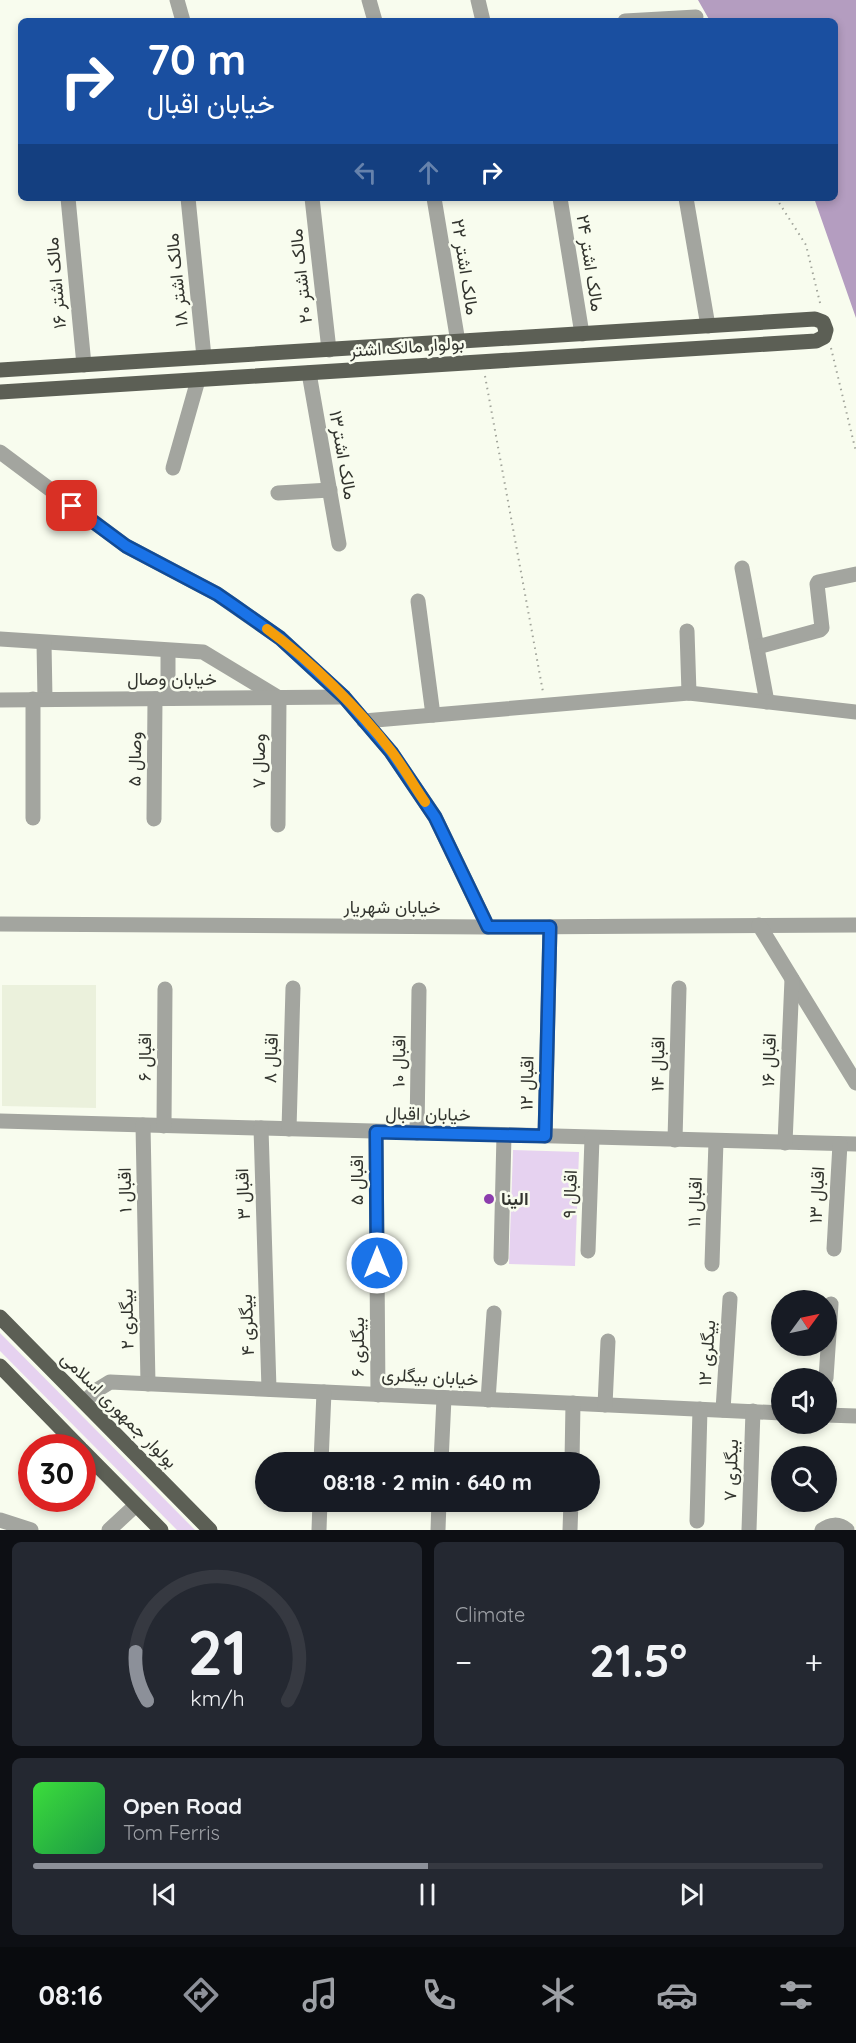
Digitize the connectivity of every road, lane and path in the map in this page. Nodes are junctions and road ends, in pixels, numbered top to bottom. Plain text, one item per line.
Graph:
1 (177, 0) edge
2 (369, 0) edge
3 (478, 0) edge
4 (696, 17) dead end
5 (182, 18) edge
6 (374, 18) edge
7 (482, 18) edge
8 (678, 18) edge
9 (68, 201) edge
10 (188, 201) edge
11 (312, 201) edge
12 (434, 201) edge
13 (560, 201) edge
14 (687, 201) edge
15 (708, 326) junction
16 (582, 334) junction
17 (458, 342) junction
18 (393, 346) junction
19 (328, 350) junction
20 (204, 357) junction
21 (483, 362) junction
22 (84, 365) junction
23 (395, 368) junction
24 (4, 370) edge
25 (309, 373) junction
26 (198, 380) junction
27 (5, 392) edge
28 (0, 452) edge
29 (173, 468) dead end
30 (330, 490) junction
31 (278, 493) dead end
32 (339, 544) dead end
33 (742, 568) dead end
34 (856, 574) edge
35 (418, 601) dead end
36 (687, 631) dead end
37 (0, 639) edge
38 (44, 644) junction
39 (757, 646) junction
40 (168, 651) junction
41 (689, 693) junction
42 (344, 697) junction
43 (162, 698) junction
44 (279, 698) junction
45 (39, 699) junction
46 (0, 700) edge
47 (767, 702) junction
48 (546, 705) junction
49 (856, 712) edge
50 (433, 715) junction
51 (364, 720) junction
52 (33, 818) dead end
53 (154, 819) dead end
54 (278, 825) dead end
55 (0, 924) edge
56 (759, 925) junction
57 (856, 925) edge
58 (488, 927) junction
59 (550, 927) junction
60 (792, 979) junction
61 (293, 988) dead end
62 (679, 988) dead end
63 (165, 989) dead end
64 (419, 990) dead end
65 (856, 1083) edge
66 (0, 1120) edge
67 (143, 1125) junction
68 (165, 1126) junction
69 (261, 1128) junction
70 (289, 1129) junction
71 (376, 1132) junction
72 (417, 1133) junction
73 (504, 1135) junction
74 (545, 1136) junction
75 (592, 1138) junction
76 (675, 1140) junction
77 (716, 1141) junction
78 (785, 1143) junction
79 (840, 1144) junction
80 (856, 1144) edge
81 (834, 1249) dead end
82 (588, 1251) dead end
83 (145, 1254) joint
84 (501, 1258) dead end
85 (265, 1259) joint
86 (377, 1263) joint
87 (712, 1264) dead end
88 (730, 1299) dead end
89 (494, 1313) dead end
90 (0, 1317) edge
91 (608, 1341) dead end
92 (0, 1366) edge
93 (147, 1384) junction
94 (269, 1389) junction
95 (324, 1392) junction
96 (378, 1395) junction
97 (444, 1398) junction
98 (488, 1400) junction
99 (84, 1402) junction
100 (573, 1403) junction
101 (605, 1405) junction
102 (700, 1409) junction
103 (723, 1410) junction
104 (753, 1411) junction
105 (771, 1412) edge
106 (837, 1415) edge
107 (856, 1416) edge
108 (66, 1434) edge
109 (321, 1452) edge
110 (441, 1452) edge
111 (572, 1452) edge
112 (96, 1464) edge
113 (136, 1505) junction
114 (319, 1512) edge
115 (439, 1512) edge
116 (571, 1512) edge
117 (856, 1518) edge
118 (0, 1520) edge
119 (697, 1521) dead end
120 (31, 1530) edge
121 (109, 1530) edge
122 (161, 1530) edge
123 (210, 1530) edge
124 (318, 1530) edge
125 (438, 1530) edge
126 (570, 1530) edge
127 (749, 1530) edge
128 (822, 1530) edge
129 (848, 1530) edge

1 - 5 street
2 - 6 street
3 - 7 street
4 - 8 street
9 - 22 street, مالک اشتر ۱۶
10 - 20 street, مالک اشتر ۱۸
11 - 19 street, مالک اشتر ۲۰
12 - 17 street, مالک اشتر ۲۲
13 - 16 street, مالک اشتر ۲۴
14 - 15 street
15 - 16 main road, بولوار مالک اشتر
15 - 21 main road, بولوار مالک اشتر
16 - 17 main road, بولوار مالک اشتر
17 - 18 main road, بولوار مالک اشتر
18 - 19 main road, بولوار مالک اشتر
18 - 23 main road
19 - 20 main road, بولوار مالک اشتر
20 - 22 main road, بولوار مالک اشتر
21 - 23 main road, بولوار مالک اشتر
21 - 48 path
22 - 24 main road, بولوار مالک اشتر
23 - 25 main road, بولوار مالک اشتر
24 - 27 main road
25 - 26 main road, بولوار مالک اشتر
25 - 30 street, مالک اشتر۱۳
26 - 27 main road, بولوار مالک اشتر
26 - 29 street
28 - 42 street
30 - 31 street
30 - 32 street, مالک اشتر۱۳
33 - 39 street
34 - 39 street
35 - 50 street
36 - 41 street
37 - 38 street
38 - 40 street
38 - 45 street
39 - 47 street
40 - 43 street, وصال ۵
40 - 44 street
41 - 47 street
41 - 48 street
42 - 44 street, خیابان وصال
42 - 51 street
43 - 44 street, خیابان وصال
43 - 45 street, خیابان وصال
43 - 53 street, وصال ۵
44 - 54 street, وصال ۷
45 - 46 street, خیابان وصال
45 - 52 street
47 - 49 street
48 - 50 street
50 - 51 street
51 - 58 street
55 - 58 street, خیابان شهریار
56 - 57 street, خیابان شهریار
56 - 59 street, خیابان شهریار
56 - 60 street
58 - 59 street, خیابان شهریار
59 - 74 street, اقبال ۱۲
60 - 65 street
60 - 78 street, اقبال ۱۶
61 - 70 street, اقبال ۸
62 - 76 street, اقبال ۱۴
63 - 68 street, اقبال ۶
64 - 72 street, اقبال ۱۰
66 - 67 street, خیابان اقبال
67 - 68 street, خیابان اقبال
67 - 83 street, اقبال ۱
68 - 69 street, خیابان اقبال
69 - 70 street, خیابان اقبال
69 - 85 street, اقبال ۳
70 - 71 street, خیابان اقبال
71 - 72 street, خیابان اقبال
71 - 86 street, اقبال ۵
72 - 73 street, خیابان اقبال
73 - 74 street, خیابان اقبال
73 - 84 street
74 - 75 street, خیابان اقبال
75 - 76 street, خیابان اقبال
75 - 82 street, اقبال ۹
76 - 77 street, خیابان اقبال
77 - 78 street, خیابان اقبال
77 - 87 street, اقبال ۱۱
78 - 79 street, خیابان اقبال
79 - 80 street, خیابان اقبال
79 - 81 street, اقبال ۱۳
83 - 93 street, بیگلری ۲
85 - 94 street, بیگلری ۴
86 - 96 street, بیگلری ۶
88 - 103 street, بیگلری ۱۲
89 - 98 street
90 - 99 main road, بولوار جمهوری اسلامی
91 - 101 street
92 - 108 main road
93 - 94 street, خیابان بیگلری
93 - 99 street, خیابان بیگلری
94 - 95 street, خیابان بیگلری
95 - 96 street, خیابان بیگلری
95 - 109 street
96 - 97 street, خیابان بیگلری
97 - 98 street, خیابان بیگلری
97 - 110 street
98 - 100 street, خیابان بیگلری
99 - 123 main road, بولوار جمهوری اسلامی
100 - 101 street, خیابان بیگلری
100 - 111 street
101 - 102 street, خیابان بیگلری
102 - 103 street, خیابان بیگلری
102 - 119 street
103 - 104 street, خیابان بیگلری
104 - 105 street, خیابان بیگلری
104 - 127 street, بیگلری ۷
106 - 107 street
112 - 113 main road
113 - 121 street
113 - 122 main road
114 - 124 street
115 - 125 street
116 - 126 street
117 - 129 street
118 - 120 street
128 - 129 street

